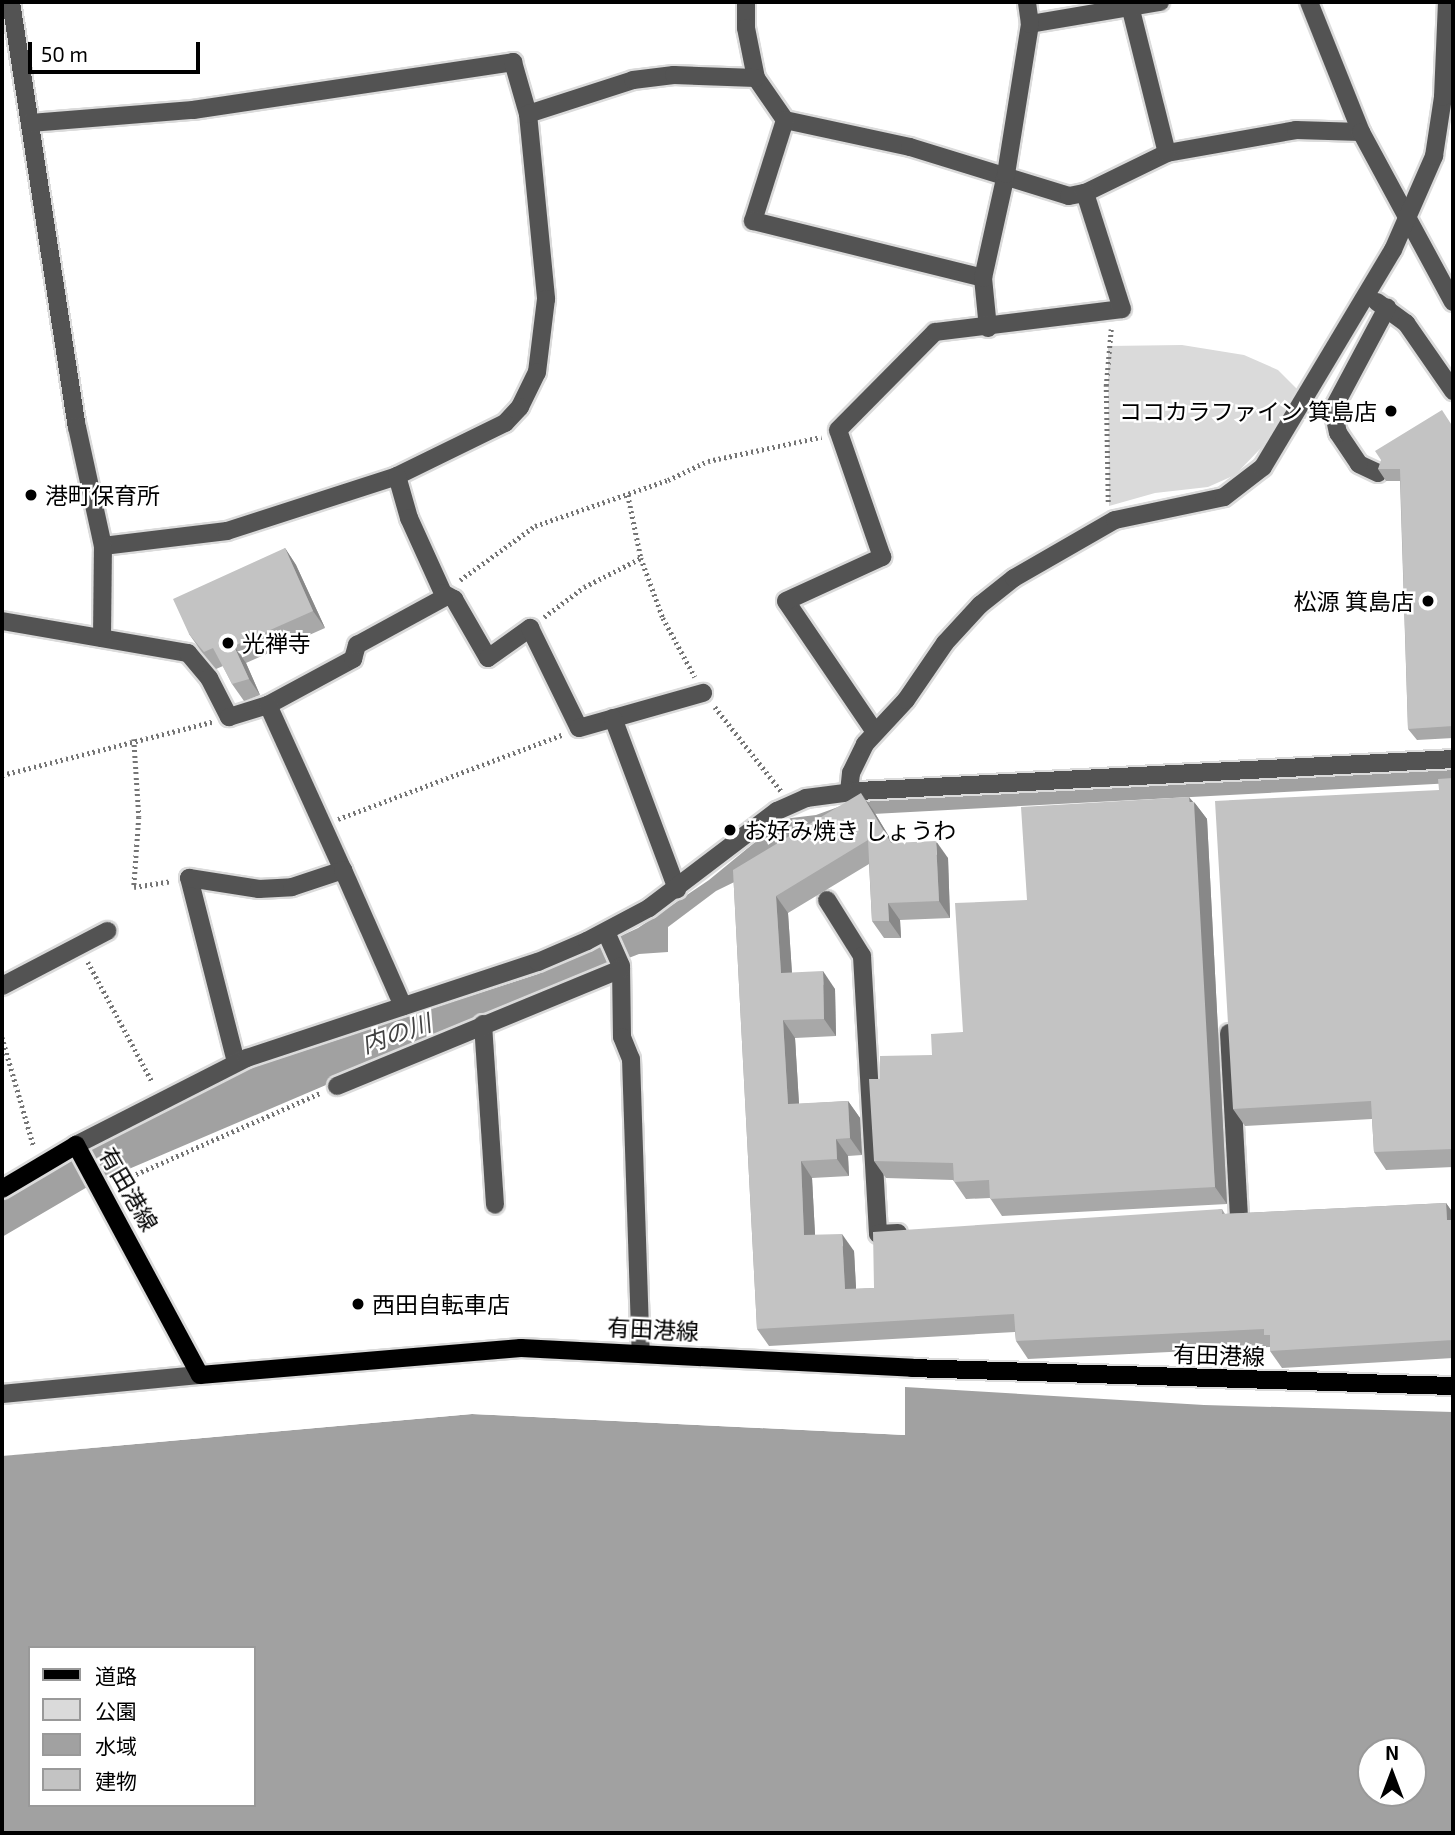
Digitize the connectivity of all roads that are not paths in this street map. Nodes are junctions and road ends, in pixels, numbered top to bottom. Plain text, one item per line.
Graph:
1 (10, 2) edge
2 (746, 2) edge
3 (1027, 2) edge
4 (1160, 2) edge
5 (1309, 2) edge
6 (1447, 2) edge
7 (1130, 10) junction
8 (1030, 24) junction
9 (756, 78) junction
10 (528, 114) junction
11 (785, 120) junction
12 (30, 123) junction
13 (1361, 132) junction
14 (1167, 153) junction
15 (1006, 174) junction
16 (1085, 193) junction
17 (1406, 218) junction
18 (983, 278) junction
19 (1365, 295) junction
20 (1453, 302) edge
21 (1387, 307) junction
22 (988, 328) junction
23 (1453, 391) edge
24 (1378, 473) edge
25 (397, 476) junction
26 (103, 546) junction
27 (444, 595) junction
28 (2, 621) edge
29 (102, 638) junction
30 (703, 693) road end
31 (268, 705) junction
32 (612, 718) junction
33 (875, 732) junction
34 (1453, 759) edge
35 (849, 792) junction
36 (344, 870) junction
37 (677, 889) junction
38 (827, 900) dead end
39 (107, 931) dead end
40 (607, 934) junction
41 (621, 967) junction
42 (2, 986) edge
43 (402, 1006) junction
44 (1228, 1019) edge
45 (483, 1024) junction
46 (236, 1062) junction
47 (337, 1086) road end
48 (78, 1150) junction
49 (2, 1189) edge
50 (495, 1205) dead end
51 (1239, 1215) edge
52 (919, 1232) edge
53 (641, 1353) junction
54 (200, 1375) junction
55 (1453, 1386) edge
56 (2, 1394) edge

1 - 12 street
2 - 9 street
3 - 8 street
4 - 7 street
5 - 13 street
6 - 17 street
7 - 8 street
7 - 14 street
8 - 15 street
9 - 10 street
9 - 11 street
10 - 12 street
10 - 25 street
11 - 15 street
11 - 18 street
12 - 26 street
13 - 14 street
13 - 17 street
14 - 16 street
15 - 16 street
15 - 18 street
16 - 22 street
17 - 19 street
17 - 20 street
18 - 22 street
19 - 21 street
19 - 33 street
21 - 23 street
21 - 24 street
22 - 33 street
25 - 26 street
25 - 27 street
26 - 29 street
27 - 31 street
27 - 32 street
28 - 29 street
29 - 31 street
30 - 32 street
31 - 36 street
32 - 37 street
33 - 35 street
34 - 35 street
35 - 37 street
36 - 43 street
36 - 46 street
37 - 40 street
38 - 52 street
39 - 42 street
40 - 41 street
40 - 43 street
41 - 45 street
41 - 53 street
43 - 46 street
44 - 51 street
45 - 47 street
45 - 50 street
46 - 48 street
48 - 49 main road, 有田港線
48 - 54 main road, 有田港線
53 - 54 main road, 有田港線
53 - 55 main road, 有田港線
54 - 56 street

